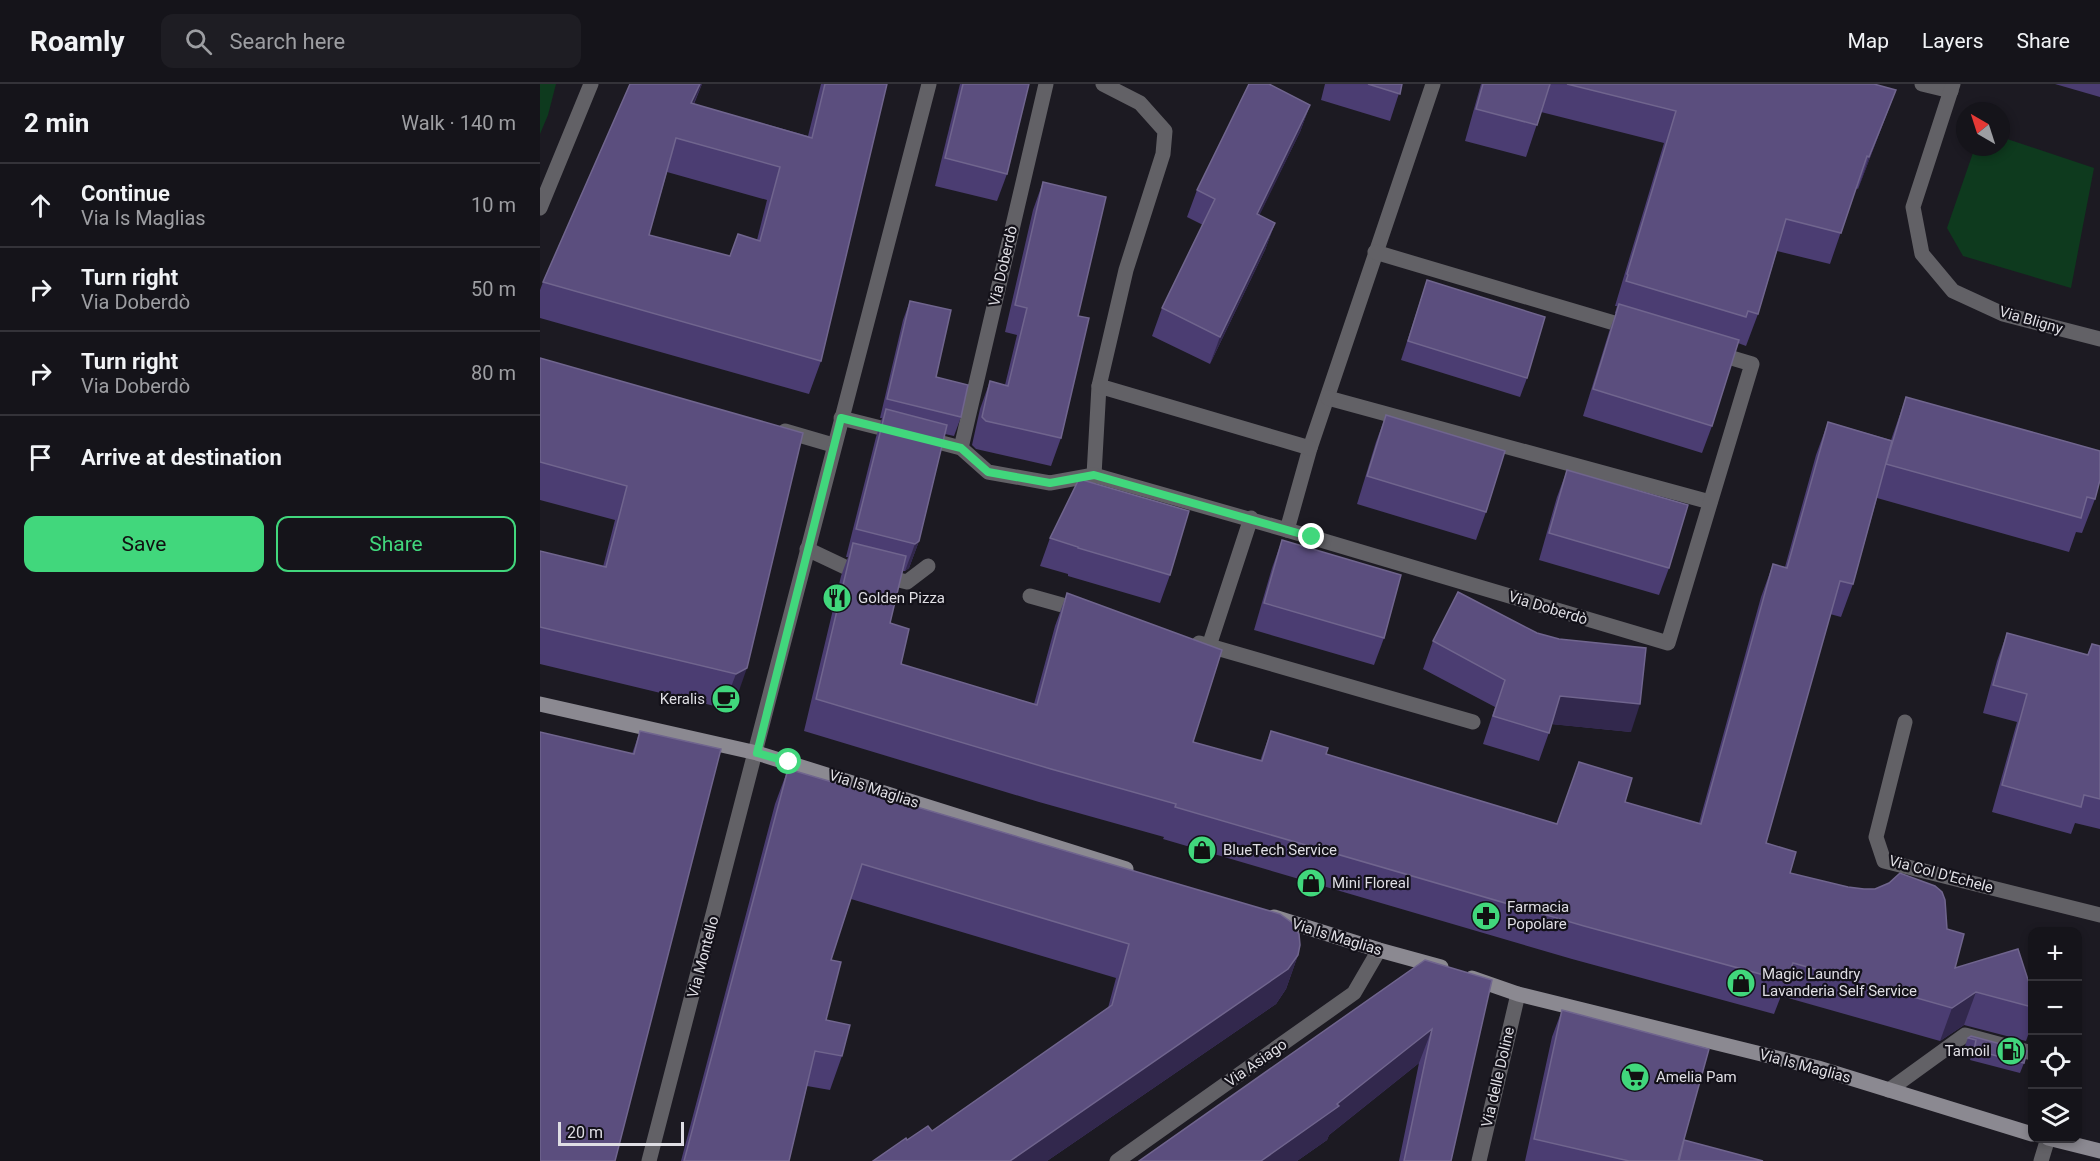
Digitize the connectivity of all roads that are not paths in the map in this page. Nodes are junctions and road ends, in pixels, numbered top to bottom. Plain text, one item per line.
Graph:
1 (591, 84) edge
2 (929, 84) edge
3 (1046, 84) edge
4 (1103, 84) edge
5 (1432, 84) edge
6 (1922, 84) edge
7 (1952, 87) edge
8 (540, 208) edge
9 (1375, 252) junction
10 (1651, 334) edge
11 (2100, 339) edge
12 (1696, 347) edge
13 (1100, 386) junction
14 (1328, 398) junction
15 (841, 418) junction
16 (776, 428) edge
17 (833, 445) junction
18 (961, 448) junction
19 (1310, 448) junction
20 (1094, 475) junction
21 (1710, 502) junction
22 (1251, 518) junction
23 (1287, 530) junction
24 (807, 549) junction
25 (928, 566) dead end
26 (1030, 596) dead end
27 (1097, 614) edge
28 (1186, 639) edge
29 (1209, 646) junction
30 (540, 704) edge
31 (1473, 722) dead end
32 (1905, 722) dead end
33 (757, 753) junction
34 (1140, 874) edge
35 (1265, 914) edge
36 (2100, 915) edge
37 (1379, 950) junction
38 (1518, 994) junction
39 (2028, 1052) edge
40 (1889, 1090) junction
41 (2028, 1133) edge
42 (2047, 1143) edge
43 (2070, 1143) edge
44 (2100, 1150) edge
45 (649, 1161) edge
46 (1117, 1161) edge
47 (1479, 1161) edge
48 (2042, 1161) edge

1 - 8 street
2 - 15 street
3 - 18 street, Via Doberdò
4 - 13 street
5 - 9 street
6 - 7 street
7 - 11 street, Via Bligny
9 - 10 street
9 - 14 street
12 - 21 street, Via Doberdò
13 - 19 street
13 - 20 street
14 - 19 street
14 - 21 street
15 - 17 street
15 - 18 street, Via Doberdò
16 - 17 street
17 - 24 street
18 - 20 street, Via Doberdò
19 - 23 street
20 - 22 street, Via Doberdò
21 - 23 street, Via Doberdò
22 - 23 street, Via Doberdò
22 - 29 street
24 - 25 street
24 - 33 street
26 - 27 street
28 - 29 street
29 - 31 street
30 - 33 street, Via Is Maglias
32 - 36 street, Via Col D'Echele
33 - 34 street, Via Is Maglias
33 - 45 street, Via Montello
35 - 37 street, Via Is Maglias
37 - 38 street, Via Is Maglias
37 - 46 street, Via Asiago
38 - 40 street, Via Is Maglias
38 - 47 street, Via delle Doline
39 - 40 street
40 - 41 street, Via Is Maglias
42 - 48 street
43 - 44 street

